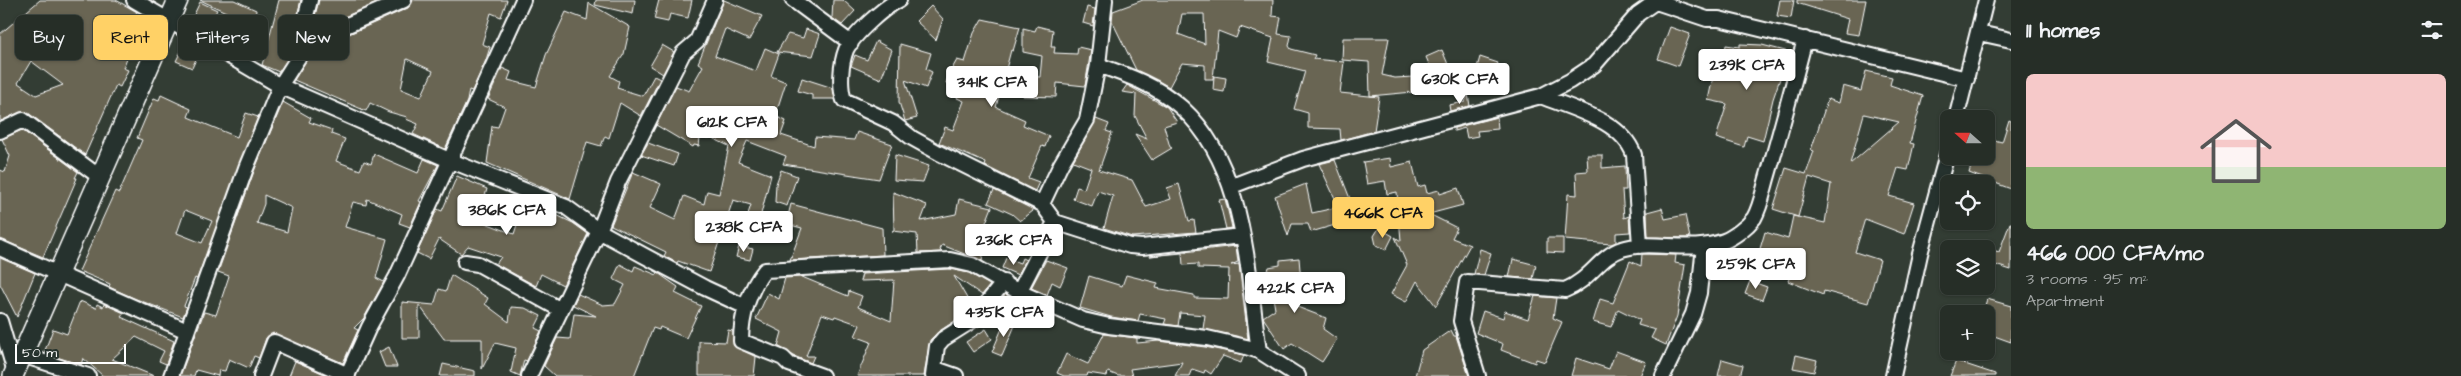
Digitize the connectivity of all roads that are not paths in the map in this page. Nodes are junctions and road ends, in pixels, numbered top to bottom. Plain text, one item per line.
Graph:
1 (134, 0) edge
2 (178, 0) edge
3 (310, 0) edge
4 (523, 0) edge
5 (715, 0) edge
6 (793, 0) edge
7 (899, 0) edge
8 (1105, 0) edge
9 (1986, 0) edge
10 (399, 1) edge
11 (1657, 1) edge
12 (157, 15) edge
13 (306, 15) edge
14 (168, 22) joint
15 (349, 24) edge
16 (1979, 33) junction
17 (1804, 39) junction
18 (2011, 40) edge
19 (851, 43) junction
20 (152, 60) edge
21 (297, 60) edge
22 (1098, 65) junction
23 (1967, 79) junction
24 (280, 86) junction
25 (1541, 96) junction
26 (1958, 110) edge
27 (0, 131) edge
28 (449, 160) junction
29 (1944, 165) edge
30 (101, 178) junction
31 (1232, 186) junction
32 (1042, 204) junction
33 (1055, 222) junction
34 (599, 231) junction
35 (1242, 236) junction
36 (1640, 246) junction
37 (1704, 246) junction
38 (0, 248) edge
39 (465, 262) dead end
40 (57, 275) junction
41 (1004, 282) junction
42 (1019, 292) junction
43 (746, 306) junction
44 (561, 310) junction
45 (0, 320) edge
46 (187, 331) junction
47 (1259, 351) junction
48 (17, 368) edge
49 (536, 373) edge
50 (935, 373) edge
51 (88, 376) edge
52 (171, 376) edge
53 (261, 376) edge
54 (347, 376) edge
55 (822, 376) edge
56 (956, 376) edge
57 (1298, 376) edge
58 (1478, 376) edge
59 (1663, 376) edge
60 (1893, 376) edge

1 - 12 street
2 - 14 street
3 - 13 street
4 - 28 street
5 - 34 street
6 - 19 street
7 - 19 street
8 - 22 street
9 - 16 street
10 - 15 street
11 - 17 street
11 - 25 street
14 - 24 street
16 - 18 street
16 - 23 street
17 - 23 street
17 - 37 street
19 - 32 street
20 - 30 street
21 - 24 street
22 - 31 street
22 - 32 street
23 - 26 street
24 - 28 street
24 - 46 street
25 - 31 street
25 - 36 street
27 - 30 street
28 - 34 street
28 - 54 street
29 - 60 street
30 - 40 street
31 - 35 street
32 - 33 street
33 - 35 street
33 - 42 street
34 - 43 street
34 - 44 street
35 - 47 street
36 - 37 street
36 - 58 street
37 - 59 street
38 - 40 street
39 - 44 street
40 - 46 street
40 - 48 street
41 - 42 street
41 - 43 street
41 - 50 street
42 - 47 street
43 - 55 street
44 - 49 street
45 - 48 street
46 - 52 street
47 - 57 street
48 - 51 street
50 - 56 street
53 - 54 street

